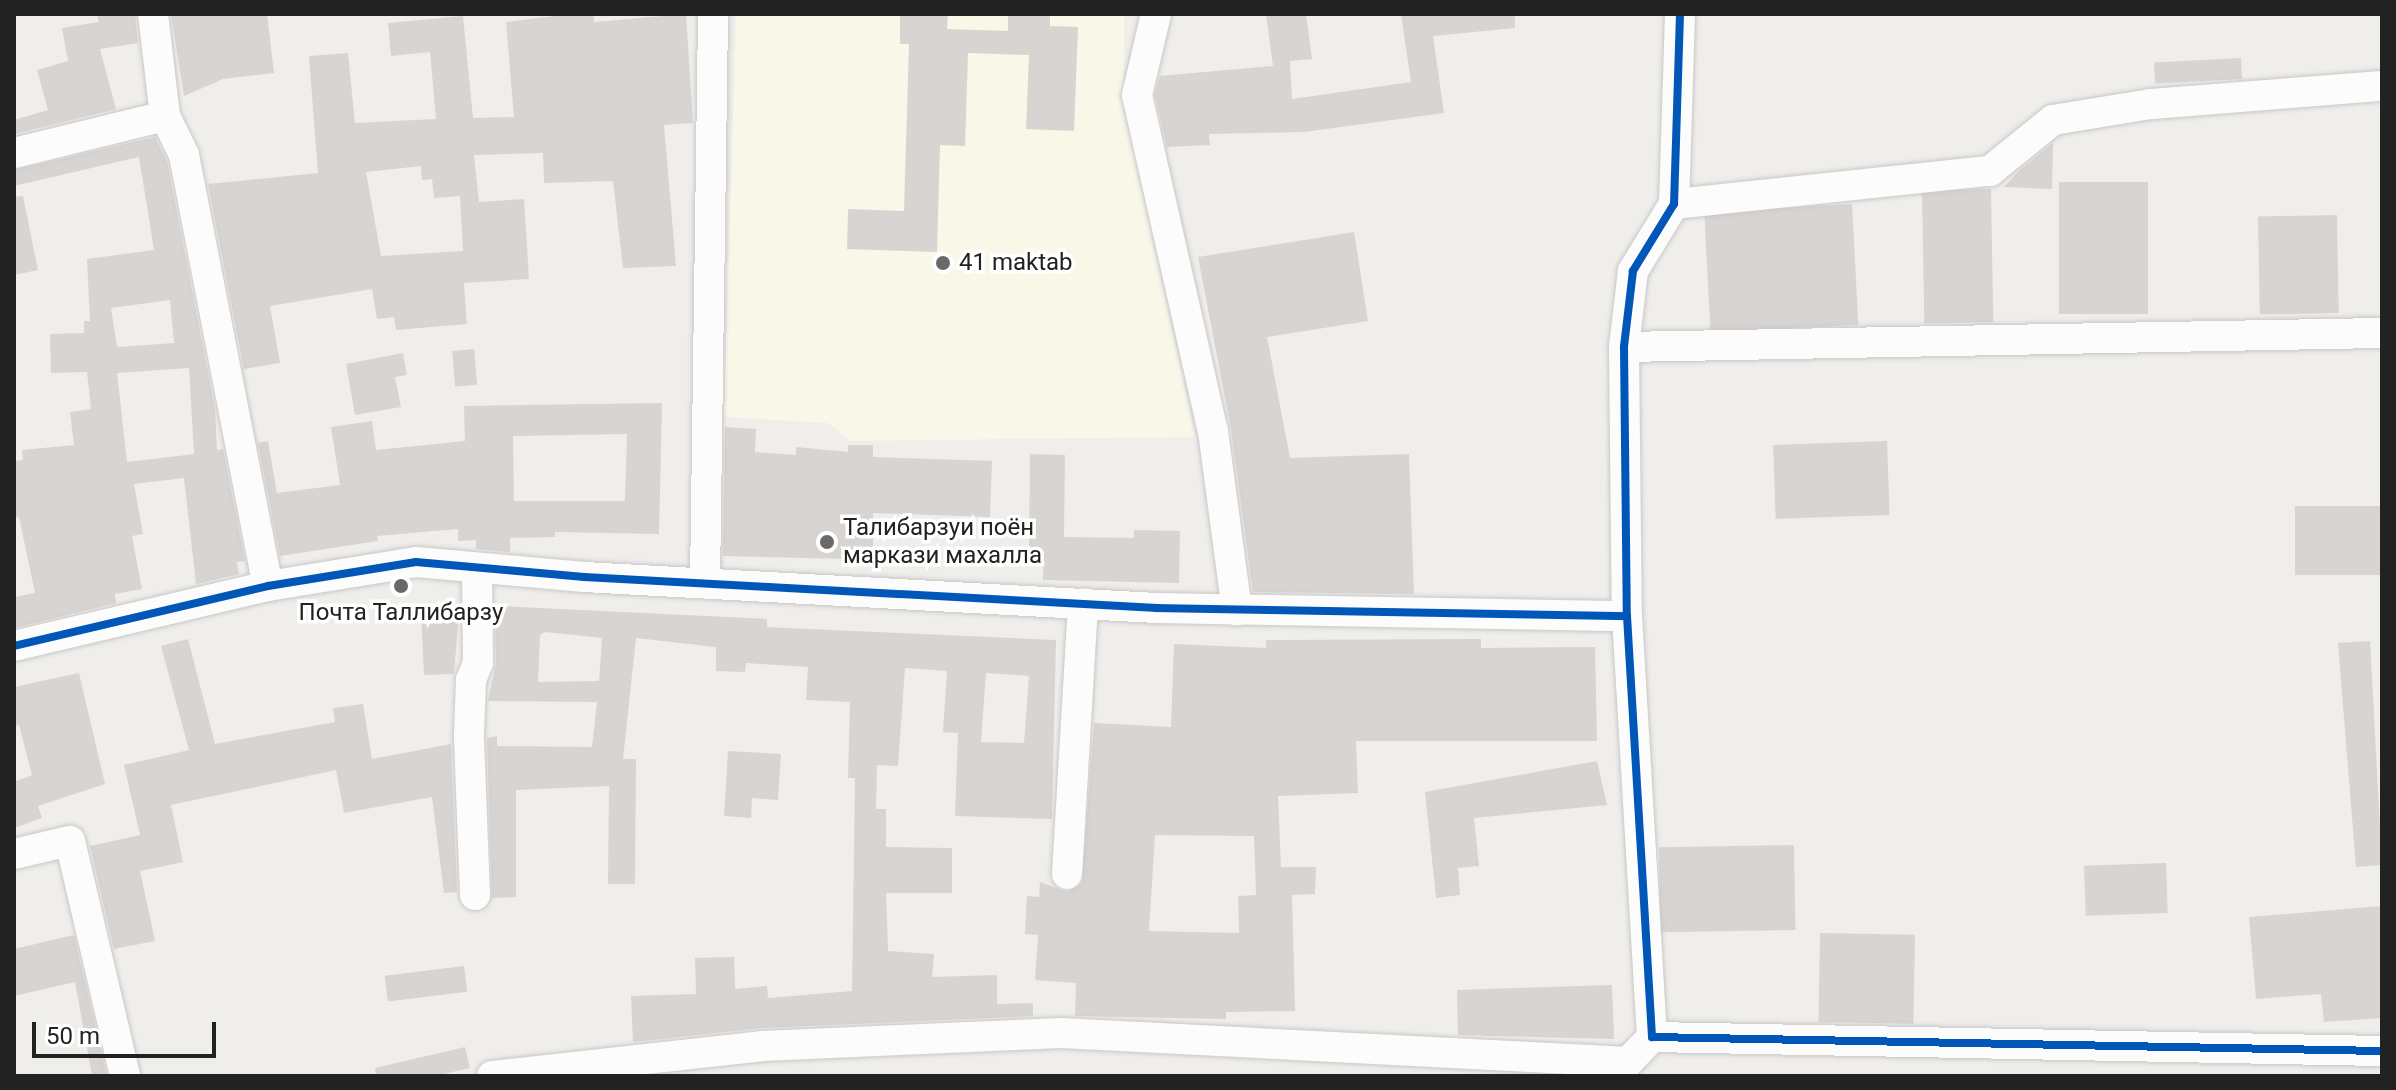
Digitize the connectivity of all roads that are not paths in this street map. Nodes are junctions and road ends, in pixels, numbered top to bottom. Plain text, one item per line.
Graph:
1 (153, 14) edge
2 (713, 14) edge
3 (1156, 14) edge
4 (1680, 14) edge
5 (2382, 86) edge
6 (165, 116) junction
7 (14, 153) edge
8 (1674, 204) junction
9 (2382, 333) edge
10 (1624, 347) junction
11 (477, 570) junction
12 (705, 582) junction
13 (268, 586) junction
14 (1083, 603) junction
15 (1237, 610) junction
16 (1627, 616) junction
17 (14, 646) edge
18 (14, 854) edge
19 (1067, 874) dead end
20 (475, 895) dead end
21 (1652, 1037) junction
22 (2382, 1051) edge
23 (125, 1076) edge
24 (492, 1076) edge

1 - 6 street
2 - 12 street
3 - 15 street
4 - 8 street
5 - 8 street
6 - 7 street
6 - 13 street
8 - 10 street
9 - 10 street
10 - 16 street
11 - 12 street
11 - 13 street
11 - 20 street
12 - 14 street
13 - 17 street
14 - 15 street
14 - 19 street
15 - 16 street
16 - 21 street
18 - 23 street
21 - 22 street
21 - 24 street

